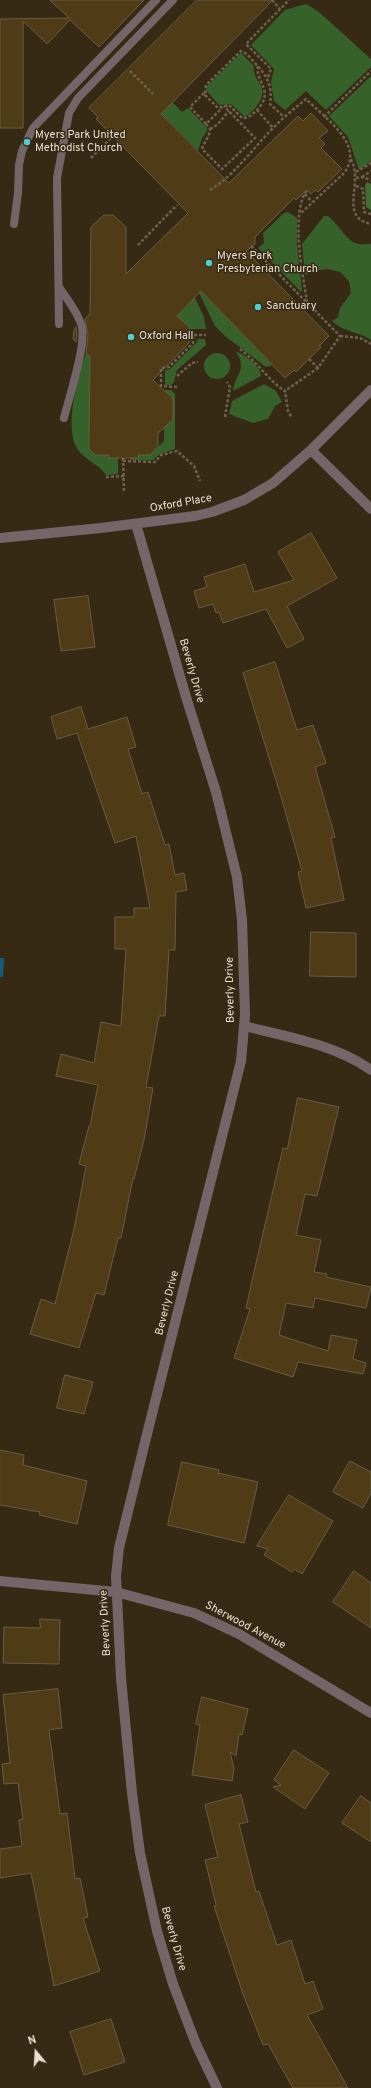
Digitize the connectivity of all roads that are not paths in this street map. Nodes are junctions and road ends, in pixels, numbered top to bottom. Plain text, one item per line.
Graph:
1 (156, 0) edge
2 (173, 0) edge
3 (14, 224) dead end
4 (59, 286) junction
5 (59, 324) dead end
6 (371, 390) edge
7 (64, 418) dead end
8 (311, 450) junction
9 (371, 510) edge
10 (136, 524) junction
11 (0, 538) edge
12 (244, 1026) junction
13 (371, 1070) edge
14 (0, 1581) edge
15 (116, 1592) junction
16 (371, 1713) edge
17 (217, 2088) edge

1 - 3 lane
2 - 4 lane
4 - 5 lane
4 - 7 lane
6 - 8 street, Oxford Place
8 - 9 street
8 - 10 street, Oxford Place
10 - 11 street, Oxford Place
10 - 12 street, Beverly Drive
12 - 13 street
12 - 15 street, Beverly Drive
14 - 15 street, Sherwood Avenue
15 - 16 street, Sherwood Avenue
15 - 17 street, Beverly Drive

